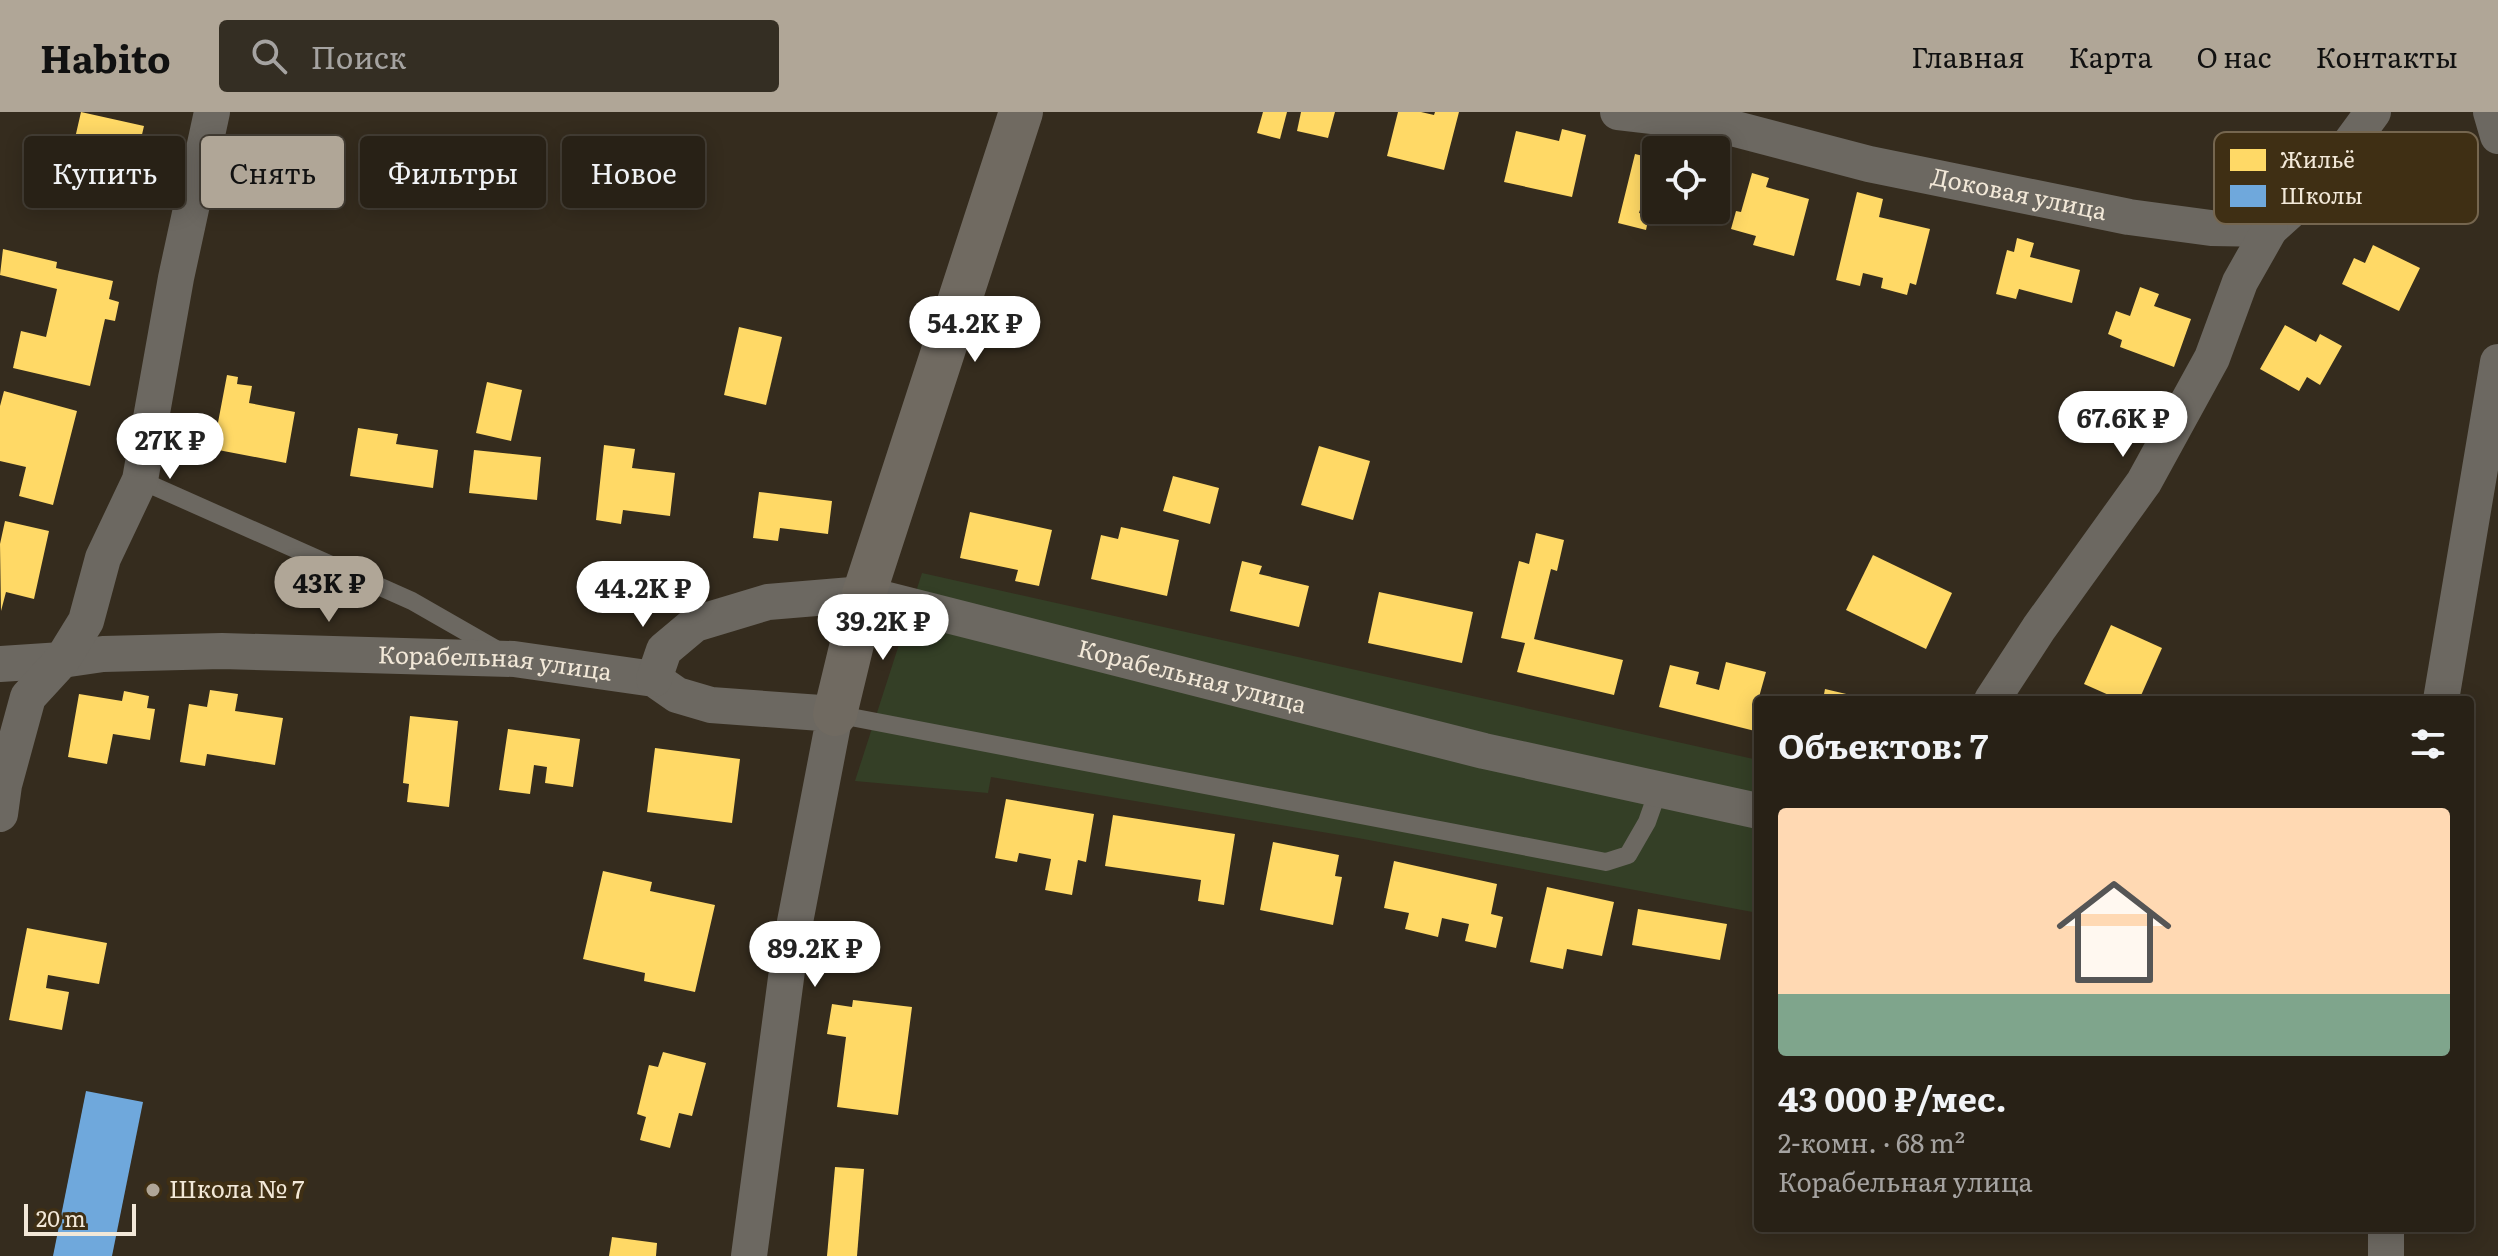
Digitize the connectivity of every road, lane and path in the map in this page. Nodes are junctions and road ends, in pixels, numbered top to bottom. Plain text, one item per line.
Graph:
1 (212, 112) edge
2 (1021, 112) edge
3 (1618, 112) edge
4 (2373, 112) edge
5 (2491, 112) edge
6 (2358, 132) edge
7 (2498, 136) edge
8 (2276, 224) edge
9 (2270, 229) junction
10 (2498, 362) edge
11 (140, 480) junction
12 (864, 594) junction
13 (514, 659) junction
14 (62, 660) junction
15 (0, 664) edge
16 (654, 679) junction
17 (1995, 696) edge
18 (2442, 696) edge
19 (835, 714) junction
20 (1659, 788) junction
21 (1754, 810) edge
22 (0, 814) edge
23 (2386, 1232) edge
24 (749, 1256) edge
25 (2386, 1256) edge

1 - 11 street
2 - 12 street
3 - 9 street, Доковая улица
4 - 6 street
5 - 7 street
8 - 9 street
9 - 17 street
10 - 18 street
11 - 13 lane
11 - 14 street
12 - 16 street, Корабельная улица
12 - 19 street
12 - 20 street, Корабельная улица
13 - 14 street, Корабельная улица
13 - 16 street, Корабельная улица
14 - 15 street, Корабельная улица
14 - 22 street
16 - 19 street, Корабельная улица
19 - 20 lane
19 - 24 street
20 - 21 street, Корабельная улица
23 - 25 street

